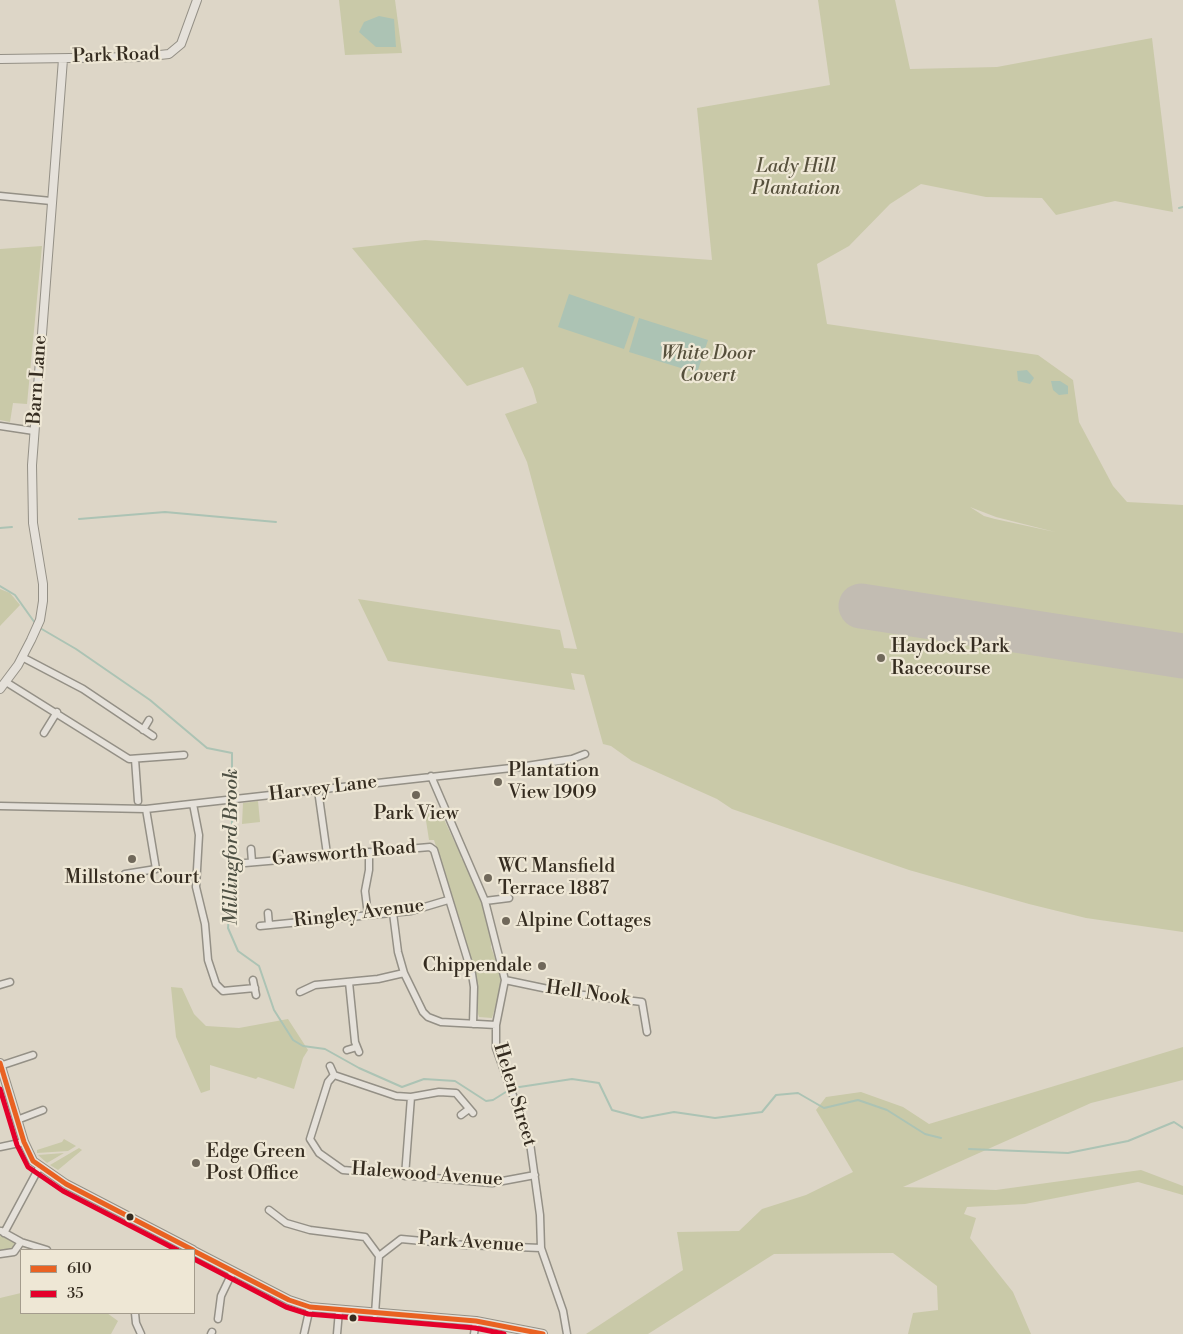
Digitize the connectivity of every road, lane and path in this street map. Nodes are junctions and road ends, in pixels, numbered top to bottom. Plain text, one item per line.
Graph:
1 (197, 0) edge
2 (0, 59) edge
3 (64, 59) junction
4 (0, 196) edge
5 (51, 201) junction
6 (0, 426) edge
7 (34, 431) junction
8 (22, 657) junction
9 (6, 682) junction
10 (0, 689) edge
11 (56, 712) junction
12 (149, 720) dead end
13 (143, 730) junction
14 (44, 734) dead end
15 (153, 736) dead end
16 (585, 754) dead end
17 (184, 755) dead end
18 (135, 759) junction
19 (431, 776) junction
20 (318, 790) junction
21 (138, 801) dead end
22 (193, 804) junction
23 (0, 806) edge
24 (146, 809) junction
25 (251, 849) dead end
26 (369, 852) junction
27 (327, 854) junction
28 (252, 862) junction
29 (244, 863) dead end
30 (126, 874) dead end
31 (508, 898) dead end
32 (448, 900) junction
33 (485, 902) junction
34 (268, 913) dead end
35 (393, 913) junction
36 (368, 916) junction
37 (269, 925) junction
38 (260, 926) dead end
39 (404, 973) junction
40 (253, 980) dead end
41 (506, 980) junction
42 (10, 982) dead end
43 (349, 982) junction
44 (0, 985) edge
45 (300, 992) dead end
46 (474, 1024) junction
47 (496, 1025) junction
48 (647, 1032) dead end
49 (347, 1050) dead end
50 (33, 1055) dead end
51 (0, 1065) edge
52 (330, 1066) dead end
53 (334, 1075) junction
54 (3, 1085) edge
55 (411, 1097) junction
56 (43, 1110) dead end
57 (461, 1115) dead end
58 (17, 1120) junction
59 (24, 1142) junction
60 (0, 1147) edge
61 (40, 1166) junction
62 (535, 1175) junction
63 (405, 1176) junction
64 (269, 1210) dead end
65 (2, 1232) edge
66 (21, 1242) junction
67 (541, 1248) junction
68 (44, 1249) edge
69 (191, 1249) edge
70 (195, 1251) edge
71 (0, 1254) edge
72 (379, 1256) junction
73 (233, 1272) junction
74 (310, 1307) junction
75 (339, 1311) junction
76 (135, 1314) edge
77 (375, 1314) junction
78 (218, 1319) dead end
79 (476, 1321) junction
80 (141, 1334) edge
81 (304, 1334) edge
82 (337, 1334) edge
83 (474, 1334) edge
84 (543, 1334) edge
85 (567, 1334) edge

1 - 3 street, Park Road
2 - 3 street, Park Road
3 - 5 street, Barn Lane
4 - 5 street
5 - 7 street, Barn Lane
6 - 7 street
7 - 8 street, Barn Lane
8 - 9 street, Barn Lane
8 - 13 street
9 - 10 street, Barn Lane
9 - 11 street
11 - 14 street
11 - 18 street
12 - 13 street
13 - 15 street
16 - 19 street, Harvey Lane
17 - 18 street
18 - 21 street
19 - 20 street, Harvey Lane
19 - 33 street, Helen Street
20 - 22 street, Harvey Lane
20 - 27 street
22 - 24 street, Harvey Lane
22 - 40 street
23 - 24 street, Harvey Lane
24 - 30 street
25 - 28 street, Gawsworth Road
26 - 27 street, Gawsworth Road
26 - 32 street, Gawsworth Road
26 - 36 street
27 - 28 street, Gawsworth Road
28 - 29 street, Gawsworth Road
31 - 33 street
32 - 35 street, Ringley Avenue
32 - 46 street, Gawsworth Road
33 - 41 street, Helen Street
34 - 37 street, Ringley Avenue
35 - 36 street, Ringley Avenue
35 - 39 street
36 - 37 street, Ringley Avenue
37 - 38 street, Ringley Avenue
39 - 43 street
39 - 46 street
41 - 47 street, Helen Street
41 - 48 street, Hell Nook
42 - 44 street
43 - 45 street
43 - 49 street
46 - 47 street
47 - 62 street, Helen Street
50 - 51 street
51 - 54 street
52 - 53 street
53 - 55 street
53 - 63 street, Halewood Avenue
54 - 58 street
55 - 57 street
55 - 63 street
56 - 58 street
58 - 59 street
59 - 60 street
59 - 61 street
61 - 65 street
61 - 69 street
62 - 63 street, Halewood Avenue
62 - 67 street, Helen Street
64 - 72 street
65 - 66 street
66 - 68 street
66 - 71 street
67 - 72 street, Park Avenue
67 - 85 street, Helen Street
70 - 73 street
72 - 77 street
73 - 74 street
73 - 78 street
74 - 75 street
74 - 81 street
75 - 77 street
75 - 82 street
76 - 80 street
77 - 79 street
79 - 83 street
79 - 84 street

